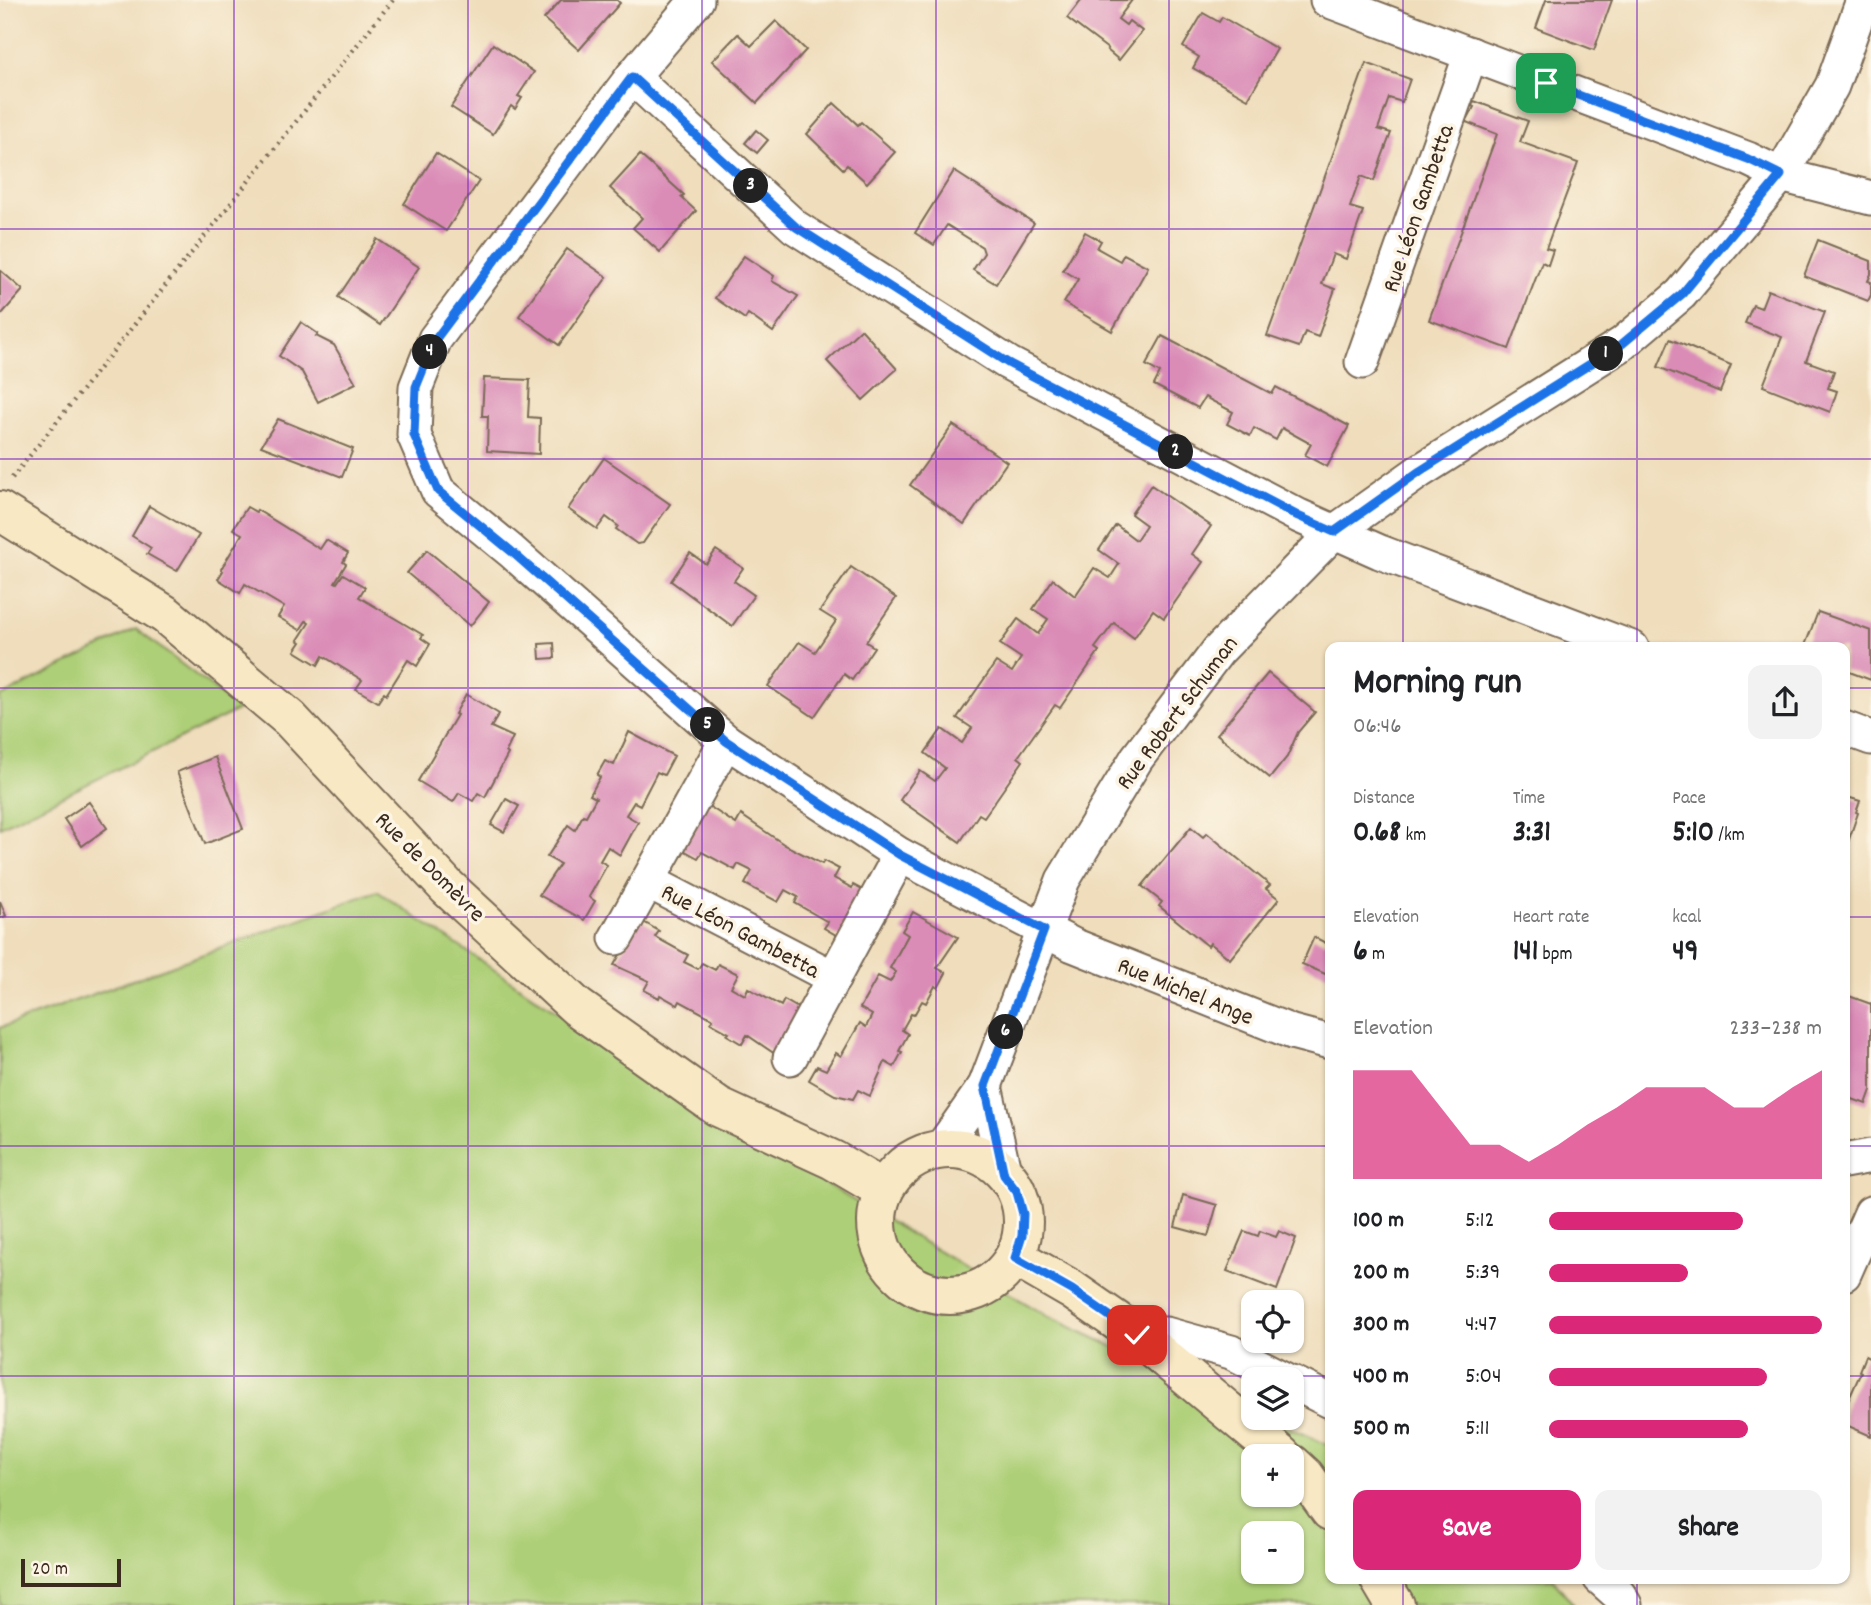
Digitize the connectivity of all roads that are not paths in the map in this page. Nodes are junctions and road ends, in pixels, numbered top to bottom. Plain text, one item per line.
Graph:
1 (697, 0) edge
2 (1327, 0) edge
3 (1863, 0) edge
4 (1471, 54) junction
5 (632, 77) junction
6 (1781, 175) junction
7 (1871, 198) edge
8 (1363, 362) dead end
9 (4, 497) edge
10 (1334, 532) junction
11 (1616, 642) edge
12 (1850, 730) edge
13 (1871, 738) edge
14 (726, 741) junction
15 (900, 855) junction
16 (648, 881) junction
17 (1044, 930) junction
18 (616, 938) dead end
19 (834, 978) junction
20 (1325, 1041) edge
21 (789, 1058) dead end
22 (985, 1086) junction
23 (940, 1150) junction
24 (1871, 1156) edge
25 (1850, 1160) edge
26 (1004, 1175) junction
27 (884, 1190) junction
28 (1871, 1213) edge
29 (1015, 1258) junction
30 (1850, 1260) edge
31 (1137, 1335) junction
32 (1261, 1367) edge
33 (1304, 1388) edge
34 (1325, 1398) edge
35 (1268, 1444) edge
36 (1304, 1475) edge
37 (1325, 1504) edge
38 (1383, 1584) edge
39 (1607, 1584) edge
40 (1395, 1605) edge
41 (1625, 1605) edge

1 - 5 street
2 - 4 street
3 - 6 street, Rue Robert Schuman
4 - 6 street
4 - 8 street, Rue Léon Gambetta
5 - 10 street
5 - 14 street
6 - 7 street
6 - 10 street, Rue Robert Schuman
9 - 27 street, Rue de Domèvre
10 - 11 street
10 - 17 street, Rue Robert Schuman
12 - 13 street
14 - 15 street
14 - 16 street, Rue Léon Gambetta
15 - 17 street
15 - 19 street, Rue Léon Gambetta
16 - 18 street, Rue Léon Gambetta
16 - 19 street, Rue Léon Gambetta
17 - 20 street, Rue Michel Ange
17 - 22 street, Rue Robert Schuman
19 - 21 street, Rue Léon Gambetta
22 - 23 street, Rue Robert Schuman
22 - 26 street
23 - 26 street
23 - 27 street
24 - 25 street
26 - 29 street
27 - 29 street
28 - 30 street
29 - 31 street
31 - 32 street
31 - 35 street
33 - 34 street
36 - 37 street
38 - 40 street
39 - 41 street

